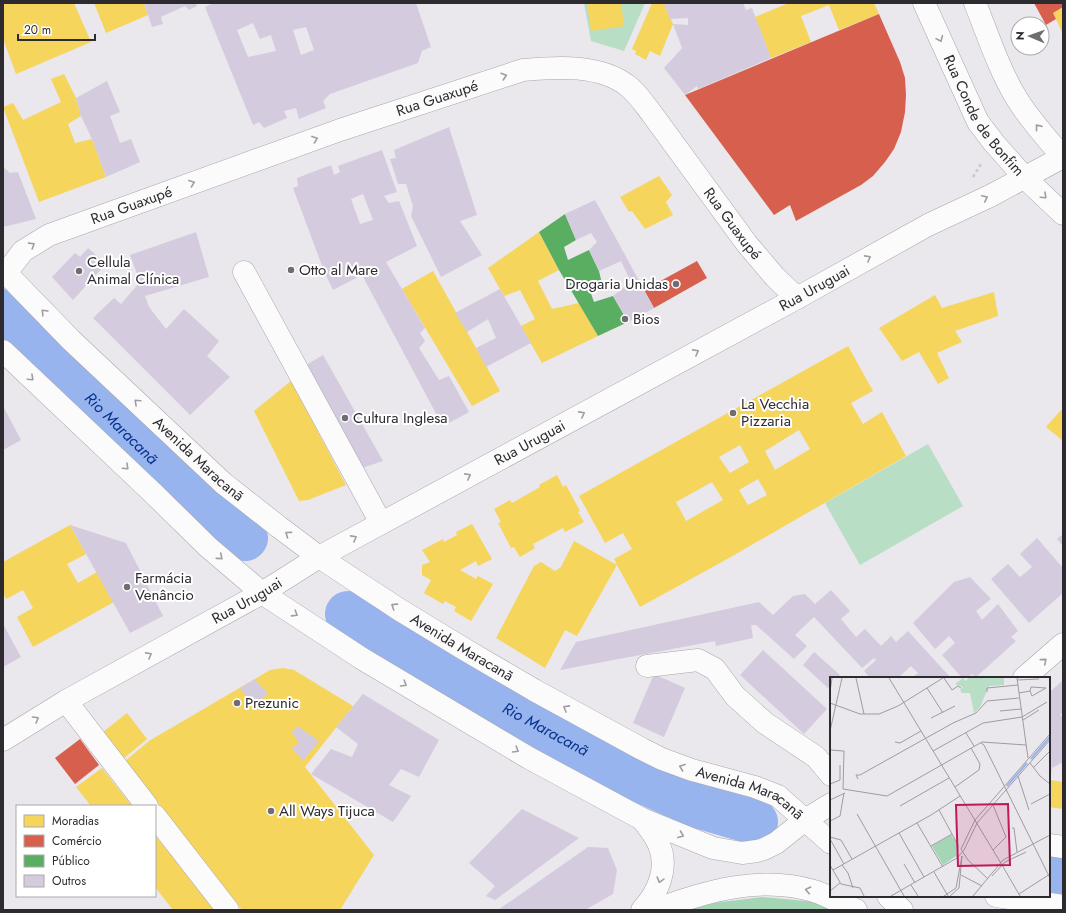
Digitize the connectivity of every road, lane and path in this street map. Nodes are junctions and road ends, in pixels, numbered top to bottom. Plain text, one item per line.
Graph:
1 (924, 3) edge
2 (975, 3) edge
3 (1063, 157) edge
4 (1025, 178) junction
5 (1063, 214) edge
6 (4, 272) edge
7 (244, 272) dead end
8 (797, 298) junction
9 (3, 351) edge
10 (381, 523) junction
11 (319, 557) junction
12 (262, 593) junction
13 (1063, 644) edge
14 (647, 666) dead end
15 (1025, 677) edge
16 (66, 701) junction
17 (3, 740) edge
18 (830, 774) edge
19 (146, 805) edge
20 (830, 805) edge
21 (156, 817) edge
22 (642, 819) junction
23 (805, 820) junction
24 (830, 842) edge
25 (1050, 845) edge
26 (1063, 847) edge
27 (889, 897) edge
28 (1004, 897) edge
29 (1036, 901) junction
30 (1063, 906) edge
31 (228, 910) edge
32 (642, 910) edge
33 (656, 910) edge
34 (856, 910) edge
35 (902, 910) edge
36 (989, 910) edge

1 -> 4 street, Rua Conde de Bonfim
3 -> 2 street
3 - 4 street, Rua Uruguai
4 -> 5 street, Rua Conde de Bonfim
8 -> 4 street, Rua Uruguai
6 -> 8 street, Rua Guaxupé
11 -> 6 street, Avenida Maracanã
7 - 10 street
10 -> 8 street, Rua Uruguai
9 -> 12 street, Avenida Maracanã
11 -> 10 street, Rua Uruguai
11 - 12 street, Rua Uruguai
23 -> 11 street, Avenida Maracanã
16 -> 12 street, Rua Uruguai
12 -> 22 street, Avenida Maracanã
15 -> 13 street
14 - 18 street
17 -> 16 street, Rua Uruguai
16 - 19 street
20 - 23 street
21 - 31 street
22 -> 23 street, Avenida Maracanã
22 -> 32 street
23 - 24 street
25 - 26 street
27 - 35 street
28 - 29 street
29 - 30 street
29 - 36 street
34 -> 33 street

